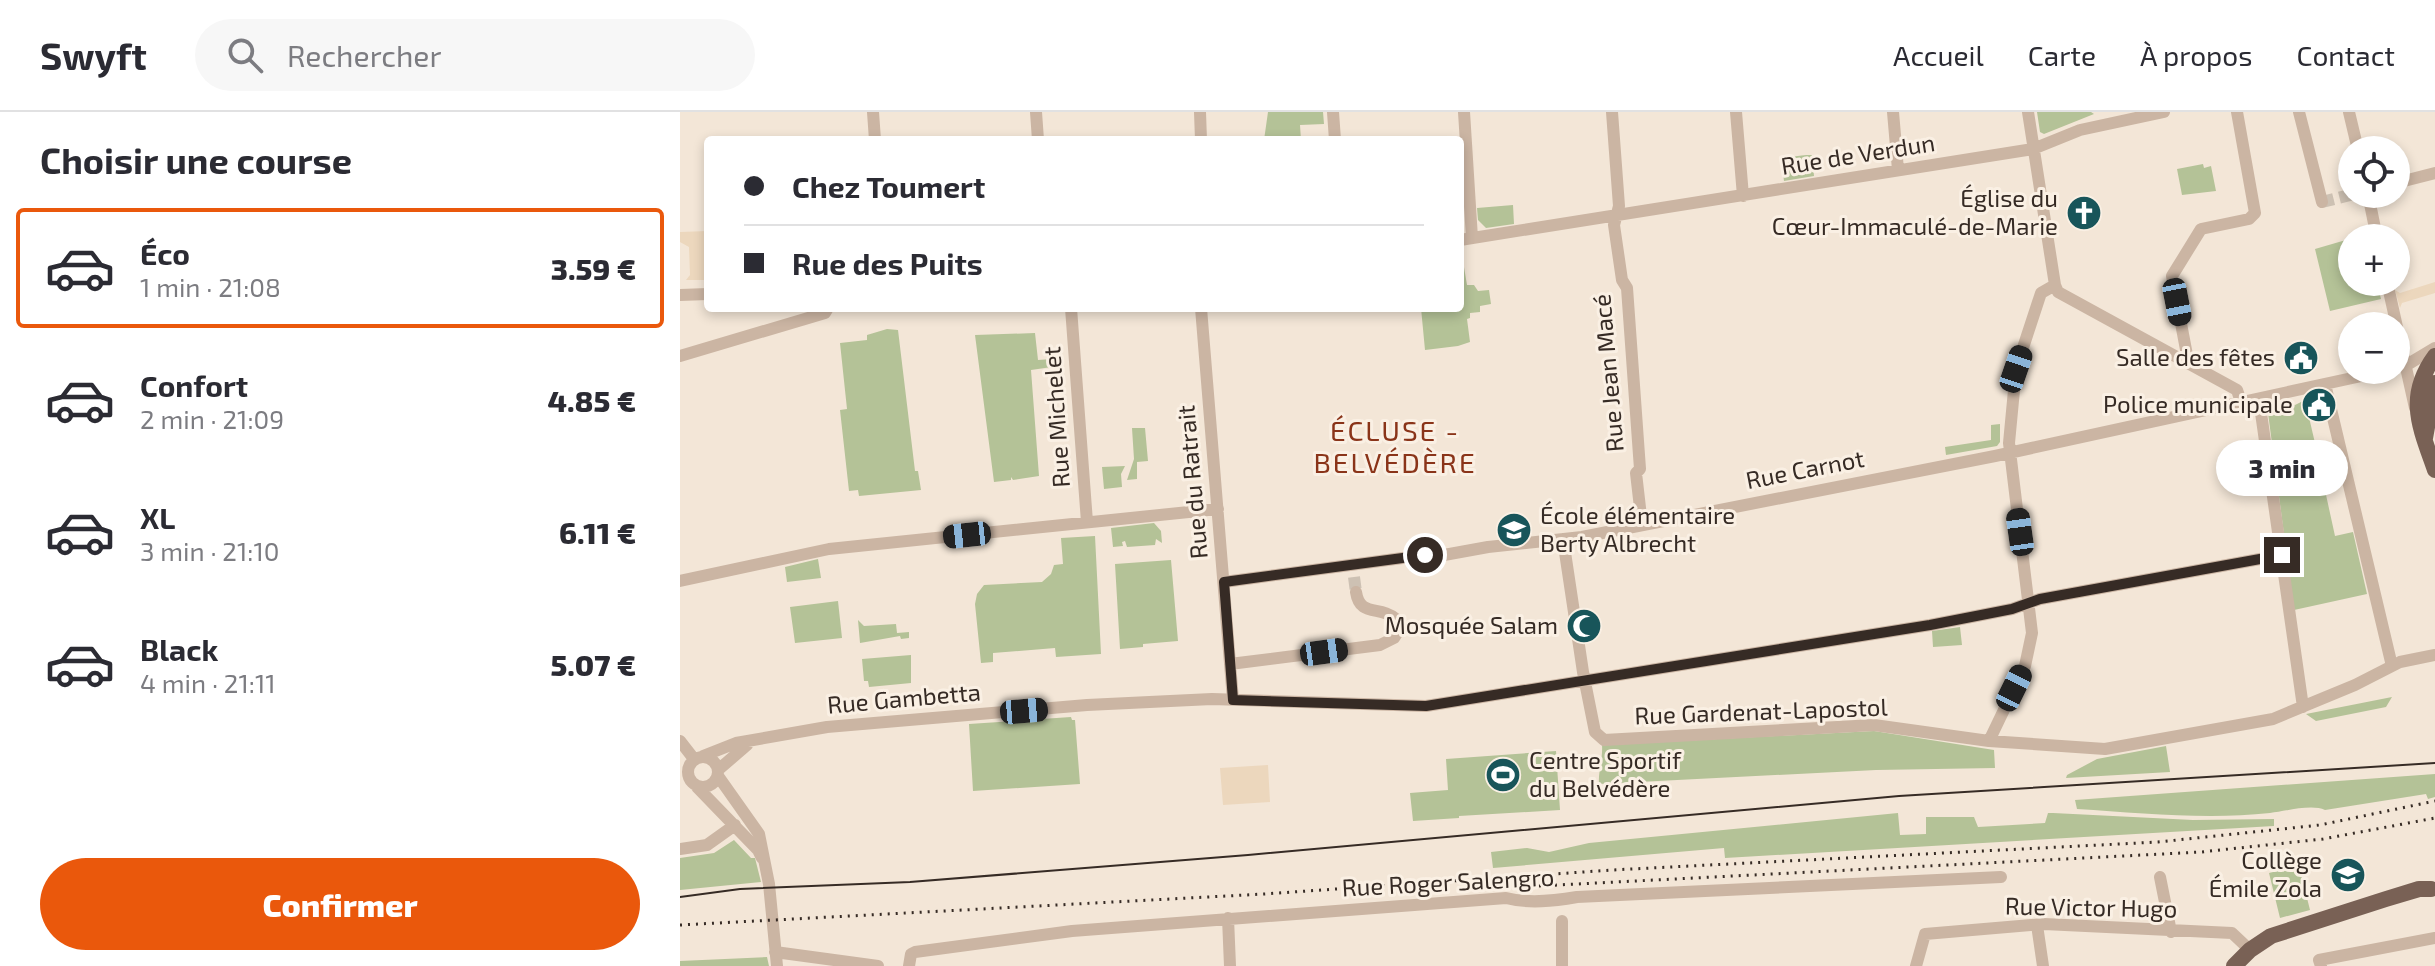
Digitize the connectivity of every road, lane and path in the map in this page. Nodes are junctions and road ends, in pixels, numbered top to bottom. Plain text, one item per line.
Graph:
1 (873, 112) edge
2 (1036, 112) edge
3 (1200, 112) edge
4 (1333, 112) edge
5 (1464, 112) edge
6 (1612, 112) edge
7 (1736, 112) edge
8 (1893, 112) edge
9 (2028, 112) edge
10 (2164, 112) edge
11 (2237, 112) edge
12 (2299, 112) edge
13 (2349, 112) edge
14 (875, 136) edge
15 (1038, 136) edge
16 (1201, 136) edge
17 (1335, 136) edge
18 (2355, 136) edge
19 (2026, 150) junction
20 (1898, 170) junction
21 (2435, 173) edge
22 (2410, 179) edge
23 (1743, 196) junction
24 (2322, 202) dead end
25 (1616, 216) junction
26 (1466, 239) edge
27 (2055, 285) junction
28 (704, 294) edge
29 (680, 295) edge
30 (826, 312) edge
31 (1071, 312) edge
32 (1201, 312) edge
33 (2435, 348) edge
34 (680, 356) edge
35 (2185, 361) junction
36 (2433, 361) edge
37 (2410, 362) edge
38 (2410, 365) edge
39 (2338, 381) edge
40 (2435, 383) edge
41 (2325, 384) junction
42 (2406, 384) edge
43 (2259, 399) junction
44 (2241, 402) junction
45 (2416, 410) junction
46 (2432, 423) edge
47 (2424, 440) junction
48 (2009, 453) junction
49 (2435, 470) edge
50 (1218, 509) junction
51 (1087, 522) junction
52 (1642, 525) junction
53 (1563, 539) junction
54 (2282, 555) junction
55 (680, 581) edge
56 (1224, 582) junction
57 (1356, 592) dead end
58 (2030, 603) junction
59 (2435, 655) edge
60 (1230, 664) junction
61 (2392, 666) junction
62 (1585, 679) junction
63 (1233, 700) junction
64 (2303, 707) junction
65 (780, 734) junction
66 (680, 741) edge
67 (1989, 741) junction
68 (691, 762) edge
69 (718, 773) junction
70 (697, 787) junction
71 (735, 825) junction
72 (680, 849) edge
73 (766, 868) junction
74 (2001, 877) dead end
75 (2160, 877) dead end
76 (2434, 889) edge
77 (1228, 918) junction
78 (1562, 921) dead end
79 (2037, 925) junction
80 (2171, 932) junction
81 (2435, 938) edge
82 (775, 952) junction
83 (2249, 958) edge
84 (2320, 963) edge
85 (777, 966) edge
86 (878, 966) edge
87 (909, 966) edge
88 (1230, 966) edge
89 (1562, 966) edge
90 (1916, 966) edge
91 (2043, 966) edge
92 (2234, 966) edge

1 - 14 street
2 - 15 street
3 - 16 street
4 - 17 street
5 - 26 street
6 - 25 street, Rue Jean Macé
7 - 23 street
8 - 20 street
9 - 19 street
10 - 19 street, Rue de Verdun
11 - 35 street
12 - 24 street
13 - 18 street
19 - 20 street, Rue de Verdun
19 - 27 street
20 - 23 street, Rue de Verdun
21 - 22 street
23 - 25 street, Rue de Verdun
25 - 26 street, Rue de Verdun
25 - 52 street, Rue Jean Macé
27 - 35 street
27 - 48 street
28 - 29 street
30 - 34 street
31 - 51 street, Rue Michelet
32 - 50 street, Rue du Ratrait
33 - 37 street
35 - 44 street
36 - 38 street
36 - 45 main road
39 - 41 street, Rue Carnot
40 - 46 main road
41 - 43 street, Rue Carnot
41 - 61 street
42 - 45 street
43 - 44 street, Rue Carnot
43 - 54 street
44 - 48 street, Rue Carnot
45 - 47 main road
46 - 47 main road
47 - 49 main road
48 - 52 street, Rue Carnot
48 - 58 street
50 - 51 street
50 - 56 street, Rue du Ratrait
51 - 55 street
52 - 53 street, Rue Carnot
53 - 56 street, Rue Carnot
53 - 62 street
54 - 58 street, Rue Gambetta
54 - 64 street
56 - 60 street, Rue du Ratrait
57 - 60 street
58 - 62 street, Rue Gambetta
58 - 67 street
59 - 61 street, Rue Gardenat-Lapostol
60 - 63 street, Rue du Ratrait
61 - 64 street, Rue Gardenat-Lapostol
62 - 63 street, Rue Gambetta
62 - 67 street, Rue Gardenat-Lapostol
63 - 65 street, Rue Gambetta
64 - 67 street, Rue Gardenat-Lapostol
65 - 68 street, Rue Gambetta
65 - 69 street, Rue Gambetta
66 - 68 street
68 - 69 street
68 - 70 street
69 - 70 street
69 - 73 street
70 - 71 street
71 - 72 street
71 - 73 street
73 - 82 street
74 - 77 street, Rue Roger Salengro
75 - 80 street
76 - 83 main road
77 - 87 street, Rue Roger Salengro
77 - 88 street
78 - 89 street
79 - 80 street, Rue Victor Hugo
79 - 90 street, Rue Victor Hugo
79 - 91 street
80 - 83 street, Rue Victor Hugo
81 - 84 street
82 - 85 street
82 - 86 street
83 - 92 main road

